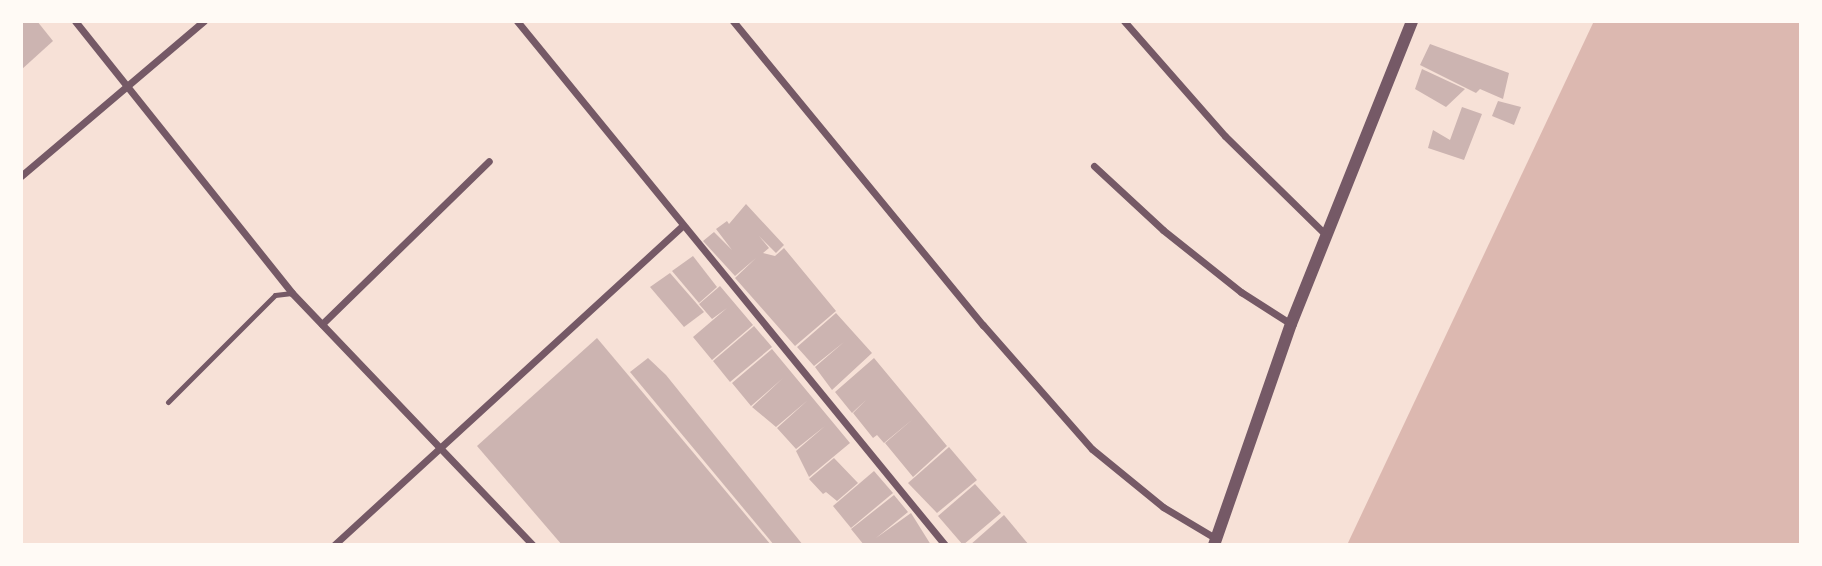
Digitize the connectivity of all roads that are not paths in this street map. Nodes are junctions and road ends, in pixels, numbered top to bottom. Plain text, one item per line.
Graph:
1 (75, 21) edge
2 (204, 21) edge
3 (517, 21) edge
4 (733, 21) edge
5 (1124, 21) edge
6 (1412, 21) edge
7 (130, 87) junction
8 (489, 161) dead end
9 (1094, 166) dead end
10 (21, 176) edge
11 (682, 226) junction
12 (1326, 234) junction
13 (292, 293) junction
14 (322, 324) junction
15 (1291, 324) junction
16 (168, 402) dead end
17 (440, 448) junction
18 (1215, 542) edge
19 (334, 545) edge
20 (533, 545) edge
21 (945, 545) edge

1 - 7 street
2 - 7 street
3 - 11 street
4 - 18 street
5 - 12 street
6 - 12 street
7 - 10 street
7 - 13 street
8 - 14 street
9 - 15 street
11 - 17 street
11 - 21 street
12 - 15 street
13 - 14 street
13 - 16 lane
14 - 17 street
15 - 18 street
17 - 19 street
17 - 20 street

